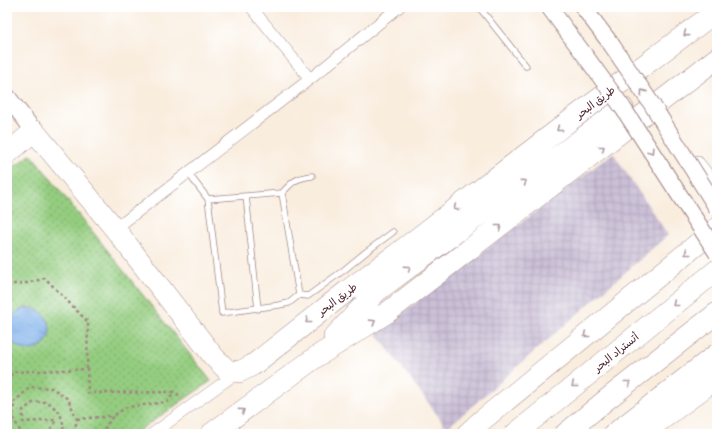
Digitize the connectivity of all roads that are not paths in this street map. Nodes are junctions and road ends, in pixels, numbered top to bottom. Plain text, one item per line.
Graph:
1 (251, 7) edge
2 (399, 7) edge
3 (479, 7) edge
4 (549, 7) edge
5 (583, 7) edge
6 (717, 11) edge
7 (717, 58) edge
8 (526, 66) dead end
9 (310, 79) junction
10 (7, 96) edge
11 (623, 108) junction
12 (34, 132) junction
13 (676, 142) junction
14 (7, 154) edge
15 (188, 173) junction
16 (312, 176) dead end
17 (717, 190) edge
18 (282, 193) junction
19 (246, 196) junction
20 (208, 199) junction
21 (717, 208) edge
22 (115, 229) junction
23 (393, 232) dead end
24 (714, 239) edge
25 (717, 270) edge
26 (299, 295) junction
27 (258, 309) junction
28 (717, 313) edge
29 (717, 354) edge
30 (316, 357) junction
31 (239, 372) junction
32 (717, 378) edge
33 (473, 428) edge
34 (152, 434) edge
35 (211, 434) edge
36 (514, 434) edge
37 (565, 434) edge
38 (614, 434) edge
39 (642, 434) edge

1 - 9 street
2 - 9 street
3 - 8 lane
4 - 11 street, bridge
13 -> 5 street, bridge
6 -> 31 highway, طريق البحر
30 -> 7 highway
9 - 15 street
10 - 12 street
11 -> 24 street, bridge
30 -> 11 highway
12 - 14 highway
12 - 22 highway
13 - 17 highway, bridge
13 - 21 street, bridge
15 - 20 lane
15 - 22 street
16 - 18 lane
18 - 19 lane
18 - 26 lane
19 - 20 lane
19 - 27 lane
20 - 27 lane
22 - 31 highway
23 - 26 lane
24 -> 33 highway
25 -> 36 highway, أتستراد البحر
26 - 27 lane
37 -> 28 highway
29 - 38 highway
35 -> 30 highway
31 - 34 street
32 - 39 highway

